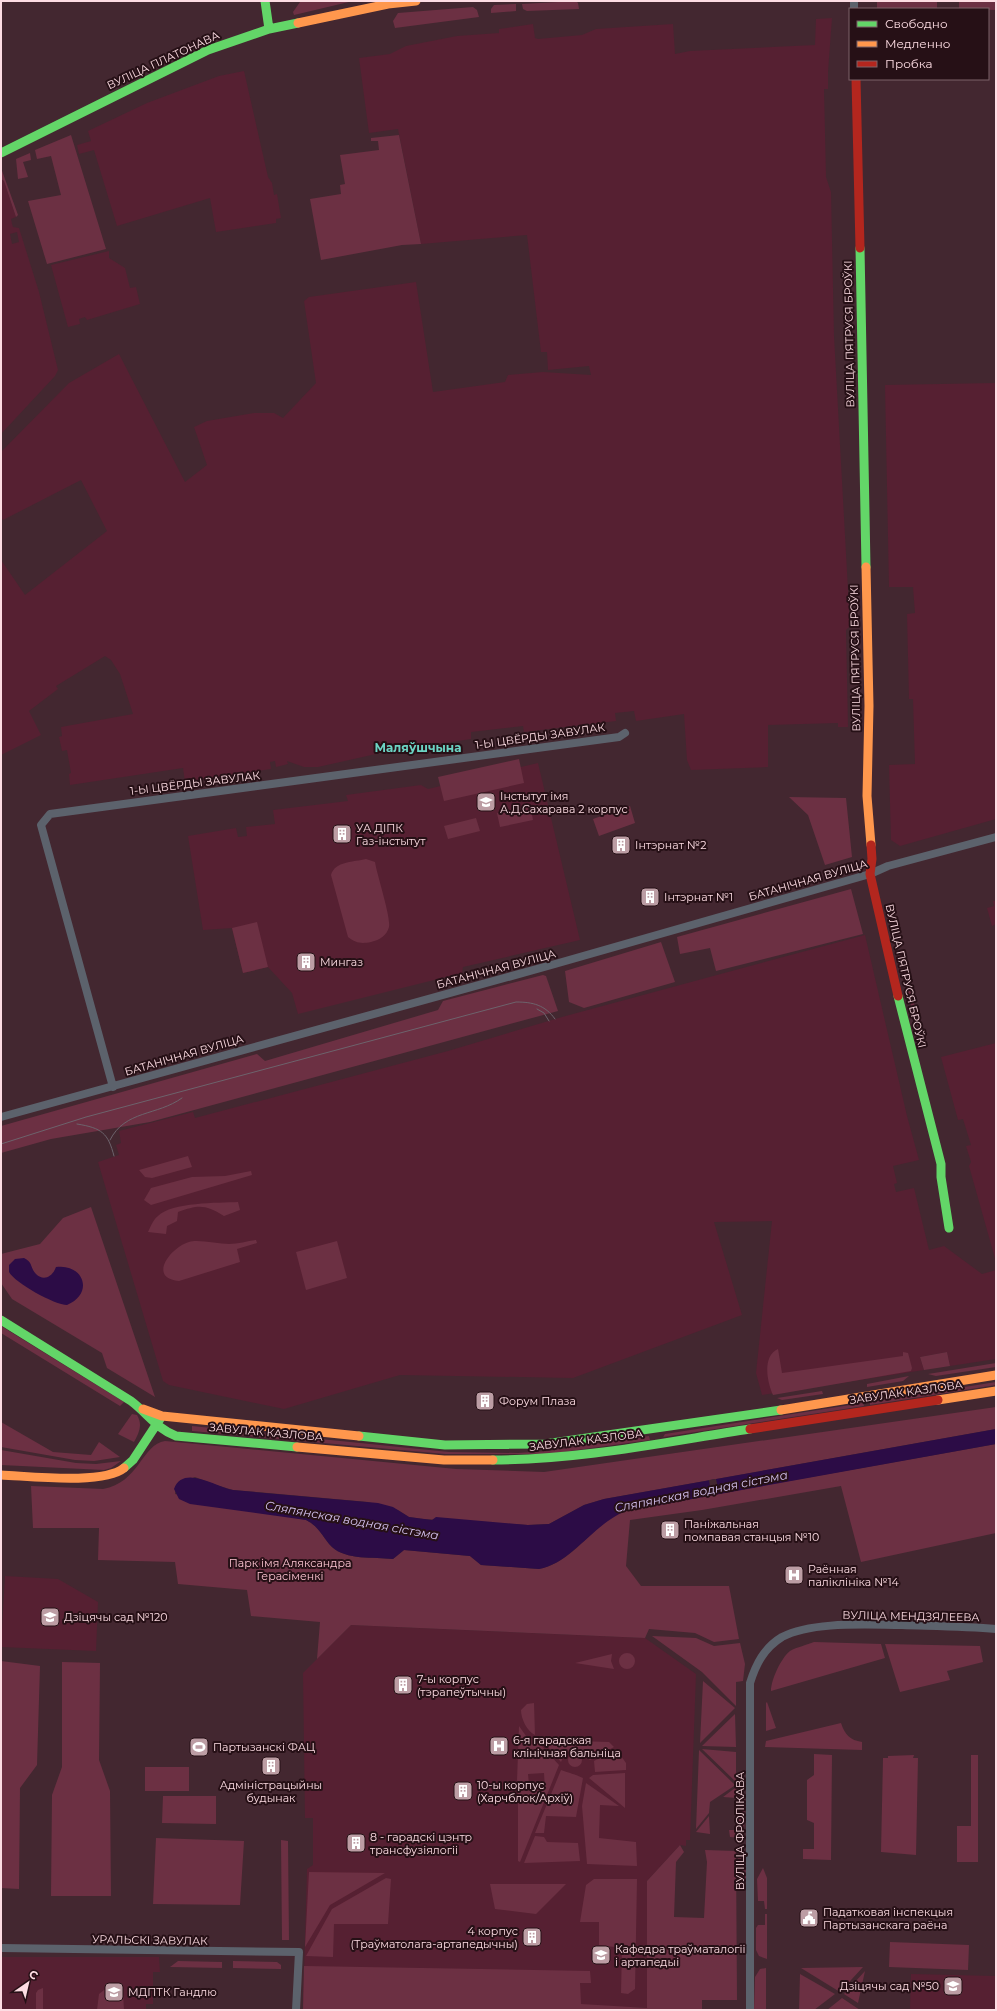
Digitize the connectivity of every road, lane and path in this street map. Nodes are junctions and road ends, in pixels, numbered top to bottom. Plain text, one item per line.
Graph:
1 (265, 1) edge
2 (416, 1) edge
3 (269, 29) junction
4 (856, 80) edge
5 (1, 153) edge
6 (625, 733) dead end
7 (996, 837) edge
8 (870, 874) junction
9 (113, 1087) junction
10 (1, 1117) edge
11 (949, 1228) dead end
12 (1, 1320) edge
13 (996, 1375) edge
14 (996, 1391) edge
15 (142, 1409) junction
16 (162, 1416) junction
17 (155, 1424) junction
18 (657, 1428) junction
19 (660, 1442) junction
20 (1, 1475) edge
21 (996, 1629) edge
22 (762, 1654) joint
23 (1, 1948) edge
24 (296, 2010) edge
25 (750, 2010) edge

1 - 3 main road
2 - 3 main road, ВУЛІЦА ПЛАТОНАВА
3 - 5 main road, ВУЛІЦА ПЛАТОНАВА
4 - 8 main road, ВУЛІЦА ПЯТРУСЯ БРОЎКІ
6 - 9 street, 1-Ы ЦВЁРДЫ ЗАВУЛАК
7 - 8 street, БАТАНІЧНАЯ ВУЛІЦА
8 - 9 street, БАТАНІЧНАЯ ВУЛІЦА
8 - 11 main road, ВУЛІЦА ПЯТРУСЯ БРОЎКІ
9 - 10 street, БАТАНІЧНАЯ ВУЛІЦА
12 - 15 main road, ЗАВУЛАК КАЗЛОВА
13 - 18 main road, ЗАВУЛАК КАЗЛОВА
14 - 19 main road, ЗАВУЛАК КАЗЛОВА
15 - 16 main road, ЗАВУЛАК КАЗЛОВА
15 - 17 main road, ЗАВУЛАК КАЗЛОВА
16 - 17 main road
16 - 18 main road, ЗАВУЛАК КАЗЛОВА
17 - 19 main road, ЗАВУЛАК КАЗЛОВА
17 - 20 main road
18 - 19 main road
21 - 22 street, ВУЛІЦА МЕНДЗЯЛЕЕВА
22 - 25 street, ВУЛІЦА ФРОЛІКАВА
23 - 24 street, УРАЛЬСКІ ЗАВУЛАК

